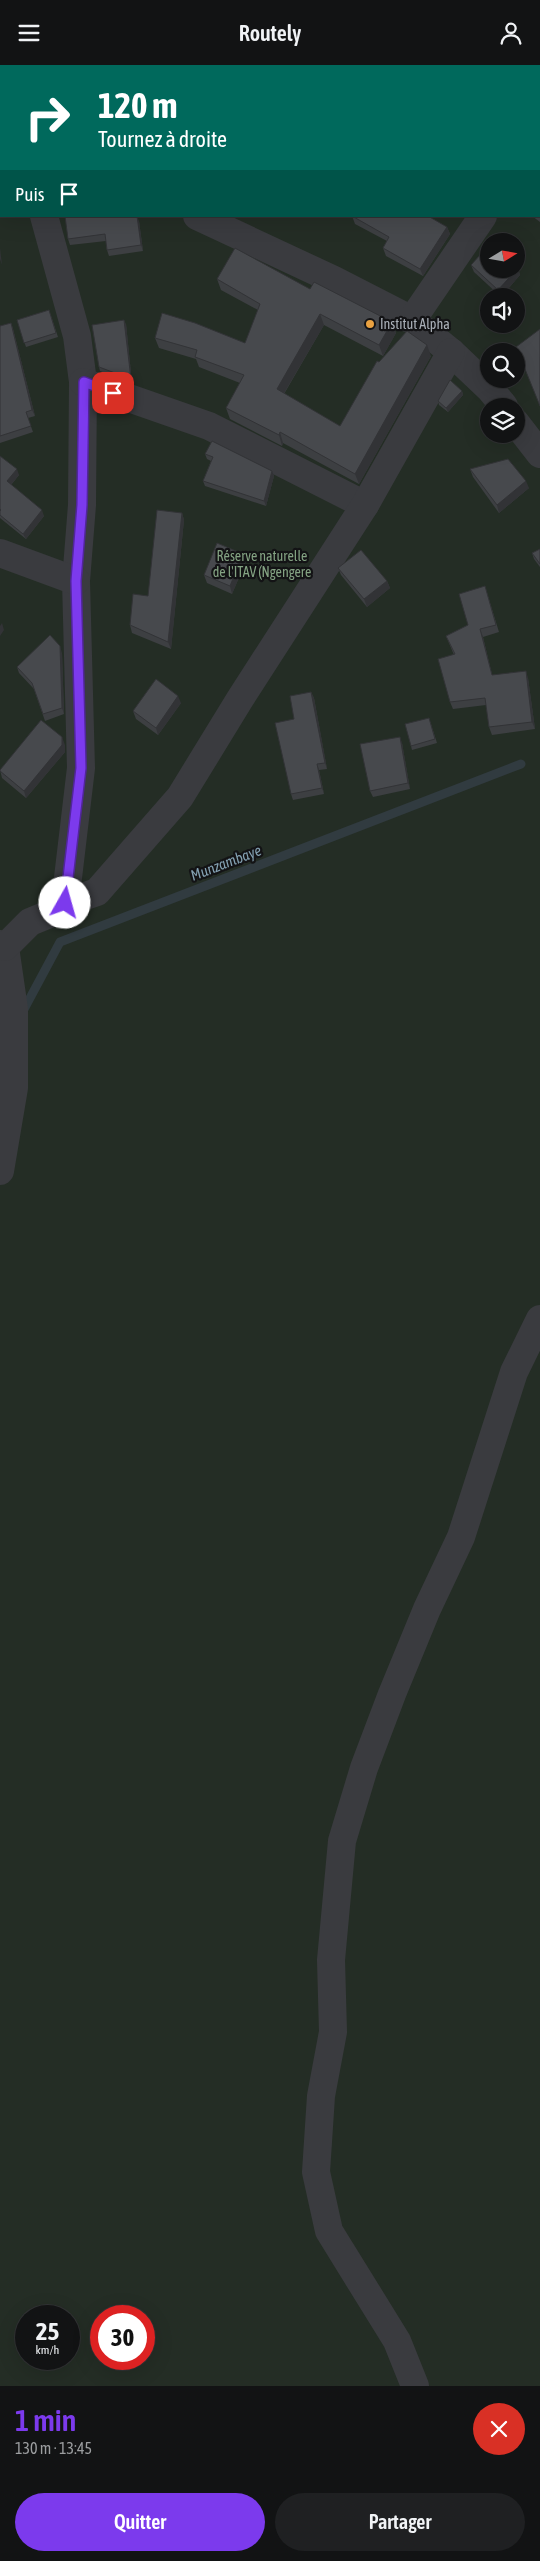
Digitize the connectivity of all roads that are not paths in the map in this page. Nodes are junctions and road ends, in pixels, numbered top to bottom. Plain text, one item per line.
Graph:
1 (44, 217) edge
2 (199, 217) edge
3 (482, 217) edge
4 (412, 320) junction
5 (452, 352) junction
6 (84, 382) junction
7 (497, 398) edge
8 (525, 435) edge
9 (540, 454) edge
10 (365, 505) junction
11 (0, 553) edge
12 (76, 581) junction
13 (65, 903) junction
14 (3, 945) edge
15 (0, 1171) edge
16 (540, 1319) edge
17 (415, 2386) edge

1 - 6 street
2 - 4 street
3 - 4 street
4 - 5 street
5 - 7 street
5 - 10 street
6 - 10 street
6 - 12 street
8 - 9 street
10 - 13 street
11 - 12 street
12 - 13 street
13 - 14 street
14 - 15 street
16 - 17 street

